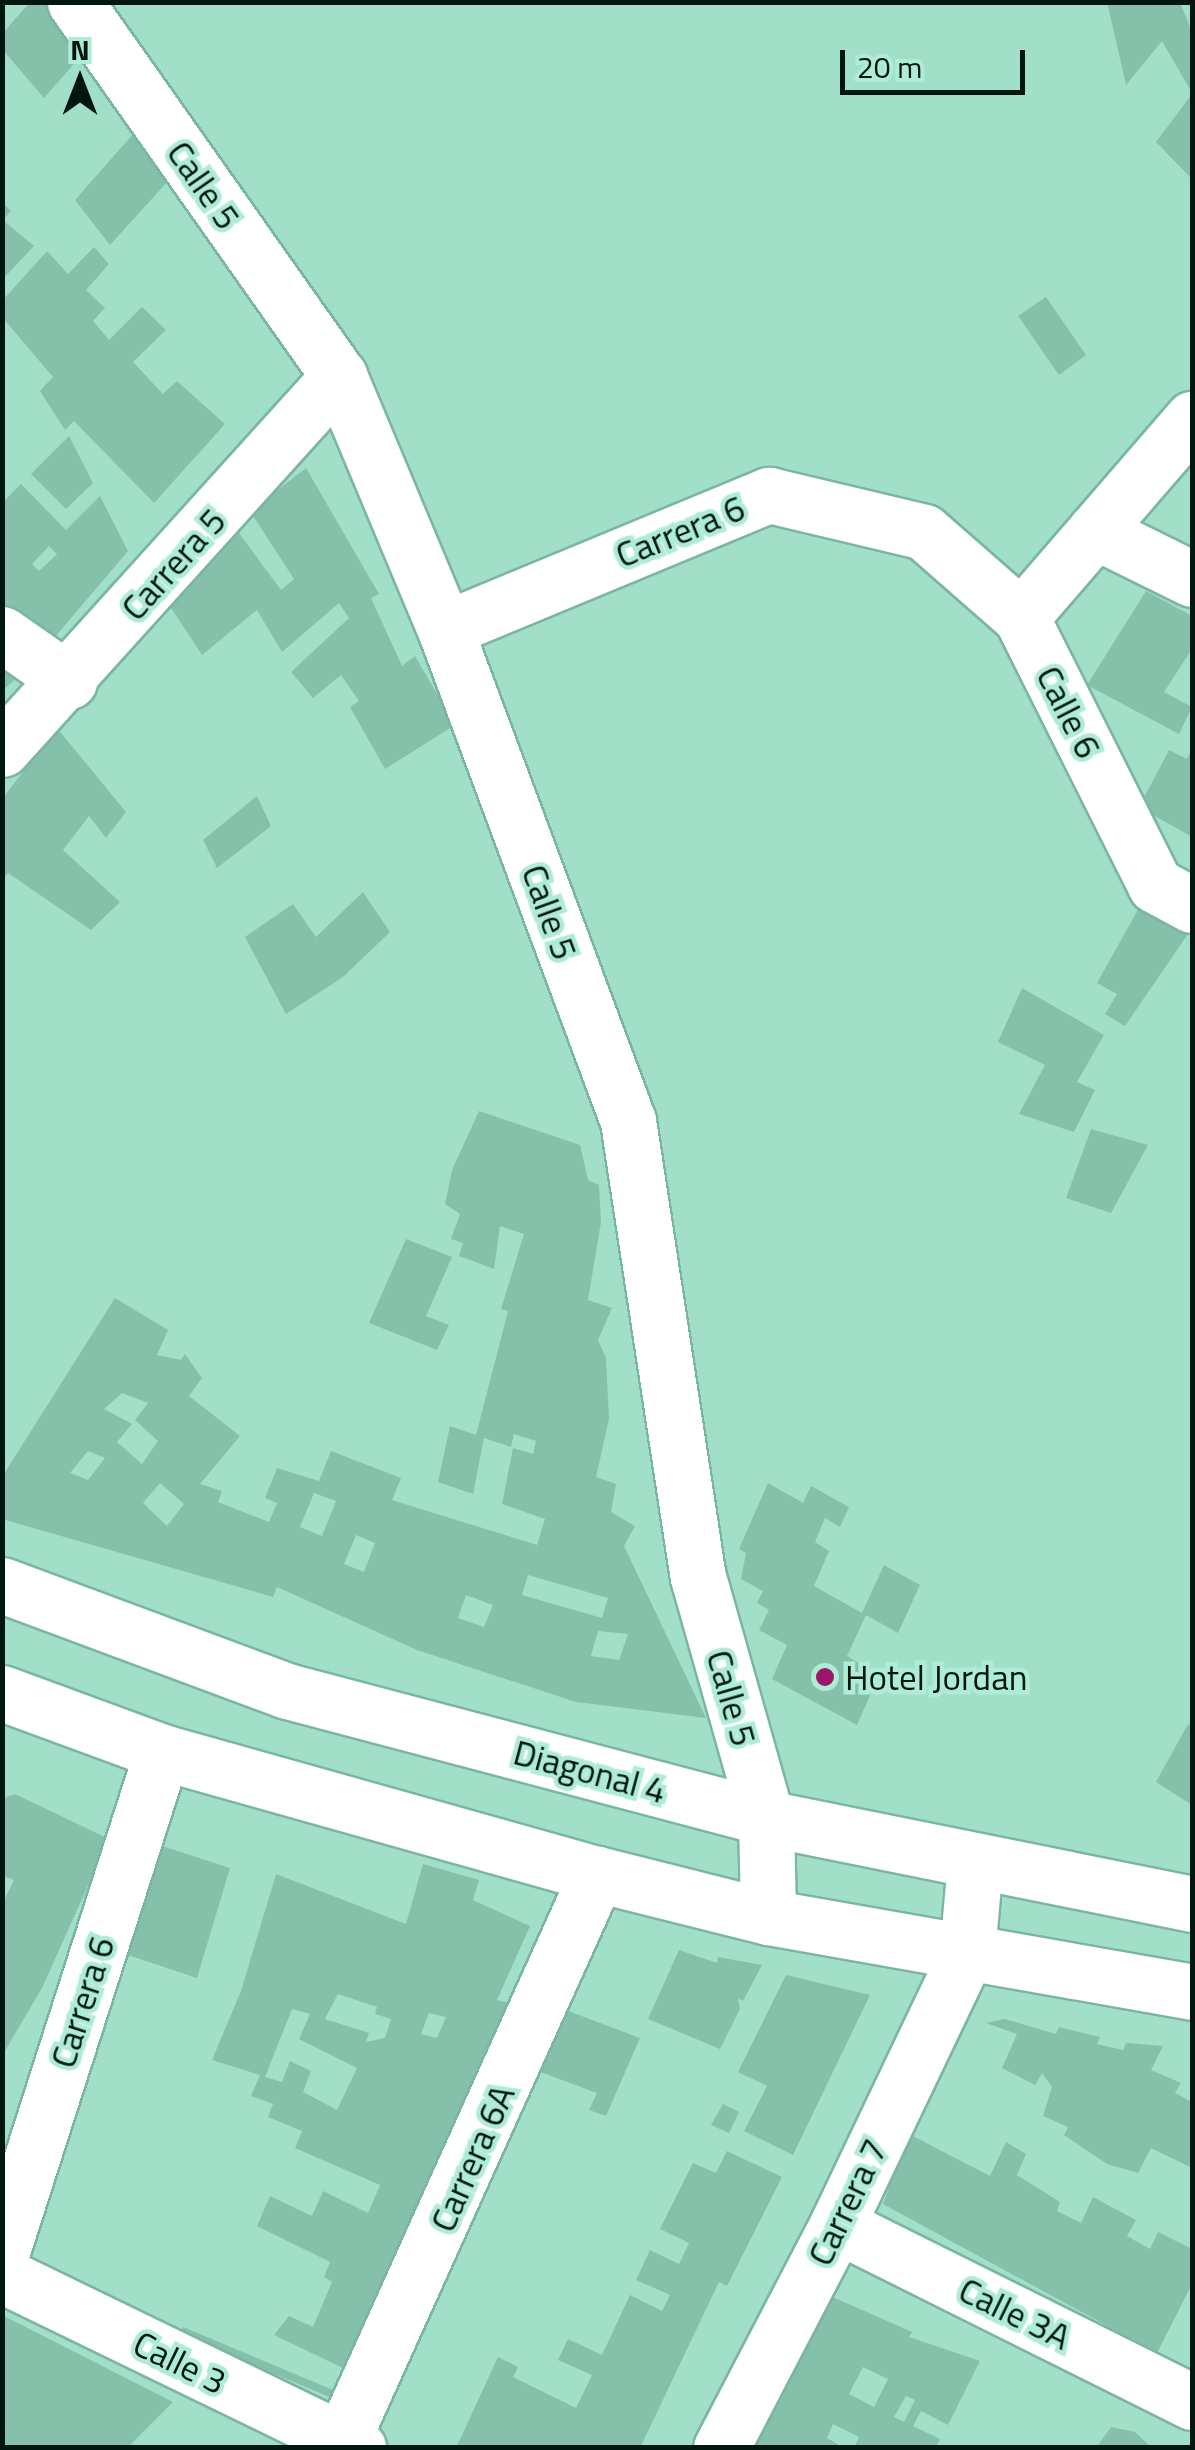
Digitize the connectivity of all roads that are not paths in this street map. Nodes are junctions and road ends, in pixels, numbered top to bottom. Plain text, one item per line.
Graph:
1 (75, 2) edge
2 (339, 376) junction
3 (1192, 419) edge
4 (1095, 530) junction
5 (924, 532) joint
6 (1192, 580) edge
7 (1021, 617) junction
8 (444, 628) junction
9 (2, 634) edge
10 (70, 681) junction
11 (2, 749) edge
12 (1192, 905) edge
13 (2, 1584) edge
14 (2, 1693) edge
15 (162, 1752) junction
16 (766, 1818) junction
17 (975, 1863) junction
18 (597, 1874) junction
19 (1192, 1904) edge
20 (768, 1917) junction
21 (967, 1952) junction
22 (1192, 1992) edge
23 (837, 2225) junction
24 (2, 2251) edge
25 (2, 2275) edge
26 (1192, 2402) edge
27 (350, 2444) edge
28 (721, 2448) edge

1 - 2 street, Calle 5
2 - 8 street, Calle 5
2 - 10 street, Carrera 5
3 - 4 street
4 - 6 street
4 - 7 street
5 - 7 street, Calle 6
5 - 8 street, Carrera 6
7 - 12 street, Calle 6
8 - 16 street, Calle 5
9 - 10 street
10 - 11 street, Carrera 5
13 - 16 street, Diagonal 4
14 - 15 street
15 - 18 street
15 - 24 street, Carrera 6
16 - 17 street, Diagonal 4
16 - 20 street, Calle 5
17 - 19 street, Diagonal 4
17 - 21 street
18 - 20 street
18 - 27 street, Carrera 6A
20 - 21 street
21 - 22 street
21 - 23 street, Carrera 7
23 - 26 street, Calle 3A
23 - 28 street, Carrera 7
25 - 27 street, Calle 3

